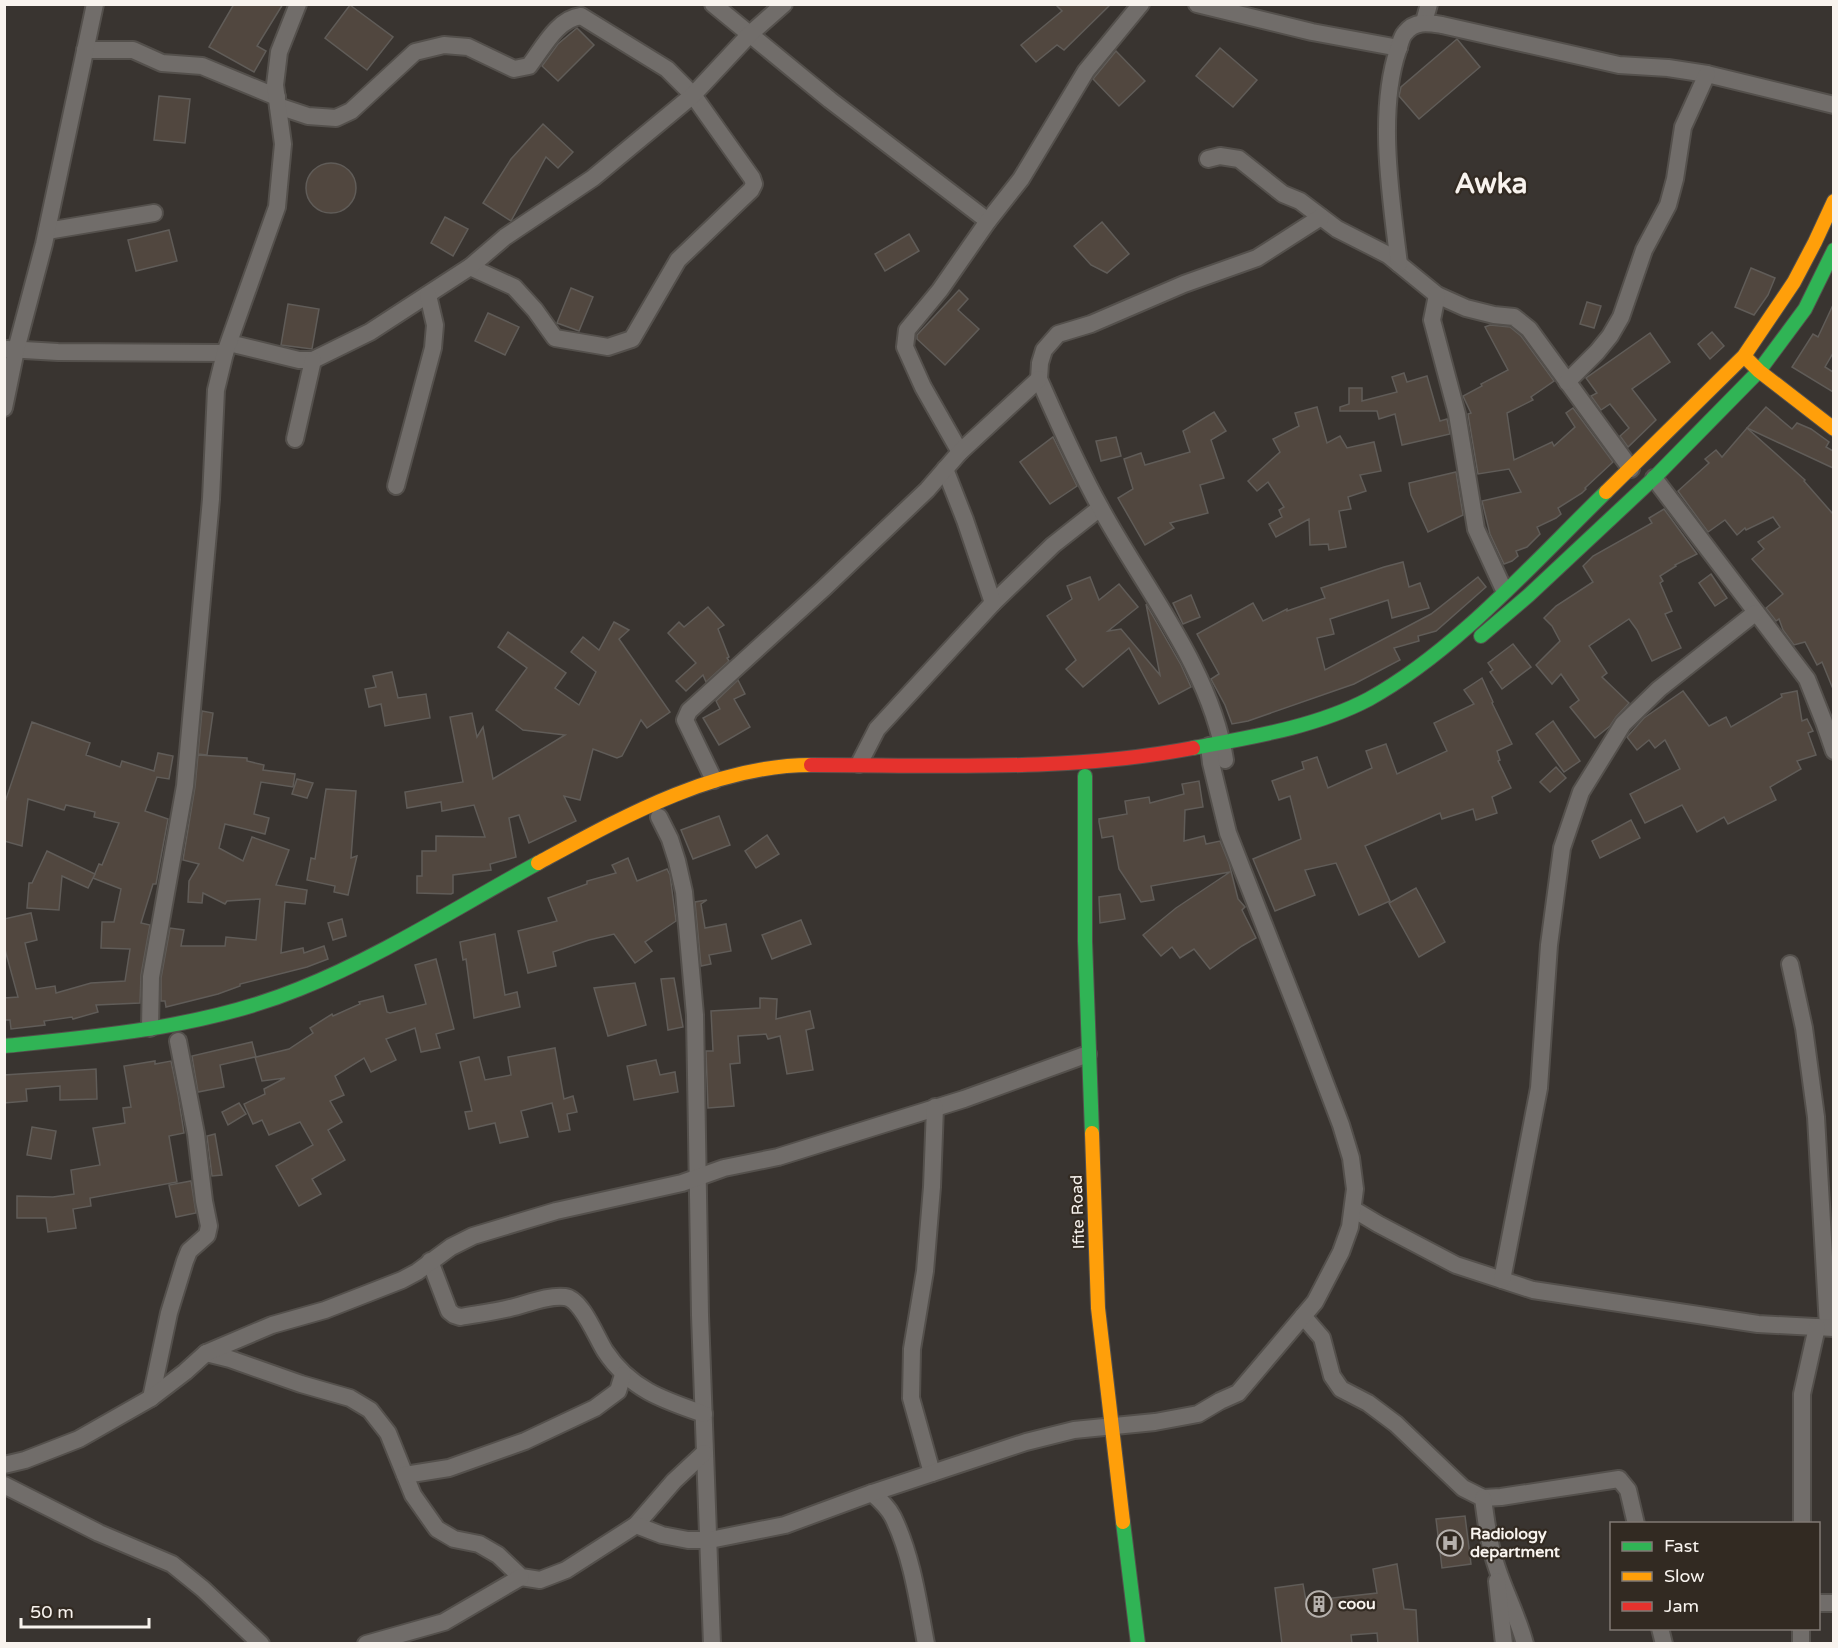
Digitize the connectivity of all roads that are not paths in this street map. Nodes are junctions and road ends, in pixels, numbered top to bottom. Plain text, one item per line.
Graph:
1 (95, 4) edge
2 (298, 4) edge
3 (713, 4) edge
4 (784, 4) edge
5 (1141, 4) edge
6 (1197, 4) edge
7 (1427, 9) edge
8 (750, 34) junction
9 (1399, 48) junction
10 (85, 50) junction
11 (1707, 74) junction
12 (693, 95) junction
13 (277, 102) junction
14 (1833, 105) edge
15 (1208, 159) dead end
16 (1833, 201) edge
17 (154, 213) dead end
18 (1322, 217) junction
19 (988, 221) junction
20 (47, 231) junction
21 (1833, 250) edge
22 (1399, 264) junction
23 (470, 267) junction
24 (428, 294) junction
25 (1437, 295) junction
26 (227, 348) junction
27 (10, 350) edge
28 (1744, 356) junction
29 (313, 360) junction
30 (1759, 371) junction
31 (1039, 379) junction
32 (1567, 382) junction
33 (4, 408) edge
34 (1833, 429) edge
35 (295, 439) dead end
36 (960, 452) junction
37 (945, 469) junction
38 (1631, 469) junction
39 (1654, 478) junction
40 (396, 486) dead end
41 (1100, 508) junction
42 (1504, 590) junction
43 (993, 603) junction
44 (1755, 613) junction
45 (1471, 645) dead end
46 (1833, 751) edge
47 (1220, 754) junction
48 (859, 764) junction
49 (1193, 766) dead end
50 (827, 779) dead end
51 (714, 780) junction
52 (658, 818) dead end
53 (511, 894) dead end
54 (1790, 964) dead end
55 (351, 981) dead end
56 (150, 1028) junction
57 (177, 1041) dead end
58 (4, 1046) edge
59 (1088, 1054) junction
60 (936, 1107) junction
61 (697, 1179) junction
62 (1353, 1209) junction
63 (430, 1261) junction
64 (1502, 1280) junction
65 (1303, 1316) junction
66 (1826, 1327) edge
67 (206, 1353) junction
68 (623, 1375) junction
69 (151, 1398) junction
70 (704, 1414) junction
71 (1112, 1426) junction
72 (704, 1453) junction
73 (4, 1465) edge
74 (932, 1473) junction
75 (405, 1475) junction
76 (4, 1485) edge
77 (872, 1493) junction
78 (1483, 1498) junction
79 (1636, 1522) edge
80 (1802, 1522) edge
81 (636, 1525) junction
82 (710, 1540) junction
83 (1497, 1568) junction
84 (521, 1577) junction
85 (261, 1644) edge
86 (366, 1644) edge
87 (712, 1644) edge
88 (926, 1644) edge
89 (1138, 1644) edge
90 (1503, 1644) edge
91 (1525, 1644) edge

1 - 10 street
2 - 13 street
3 - 8 street
4 - 8 street
5 - 19 street
6 - 9 street
7 - 9 street
7 - 11 street
8 - 12 street
8 - 19 street
9 - 22 street
10 - 13 street
10 - 20 street
11 - 14 street
11 - 32 street
12 - 13 street
12 - 23 street
12 - 23 street
13 - 26 street
15 - 18 street
16 - 28 main road
17 - 20 street
18 - 22 street
18 - 31 street
19 - 36 street
20 - 27 street
21 - 30 main road
22 - 25 street
23 - 24 street
24 - 29 street
24 - 40 street
25 - 32 street
25 - 42 street
26 - 27 street
26 - 29 street
26 - 56 street
27 - 33 street
28 - 30 main road
28 - 38 main road
29 - 35 street
30 - 34 main road
30 - 39 main road
31 - 36 street
31 - 41 street
32 - 38 street
36 - 37 street
37 - 43 street
37 - 51 street
38 - 42 main road
39 - 44 street
39 - 45 main road
41 - 43 street
41 - 47 street
42 - 47 main road
43 - 48 street
44 - 46 street
44 - 64 street
47 - 48 main road
47 - 49 main road
47 - 62 street
48 - 51 main road
50 - 59 main road, Ifite Road
51 - 56 main road
52 - 61 street
53 - 55 main road
54 - 66 street
56 - 58 main road
57 - 69 street
59 - 60 street
59 - 71 main road, Ifite Road
60 - 61 street
60 - 74 street
61 - 63 street
61 - 70 street
62 - 64 street
62 - 65 street
63 - 67 street
63 - 68 street
64 - 66 street
65 - 71 street
65 - 78 street
66 - 80 street
67 - 69 street
67 - 75 street
68 - 70 street
68 - 75 street
69 - 73 street
70 - 72 street
71 - 74 street
71 - 89 main road, Ifite Road
72 - 81 street
72 - 82 street
74 - 77 street
75 - 84 street
76 - 85 street
77 - 82 street
77 - 88 street
78 - 79 street
78 - 83 street
81 - 82 street
81 - 84 street
82 - 87 street
83 - 90 street
83 - 91 street
84 - 86 street

